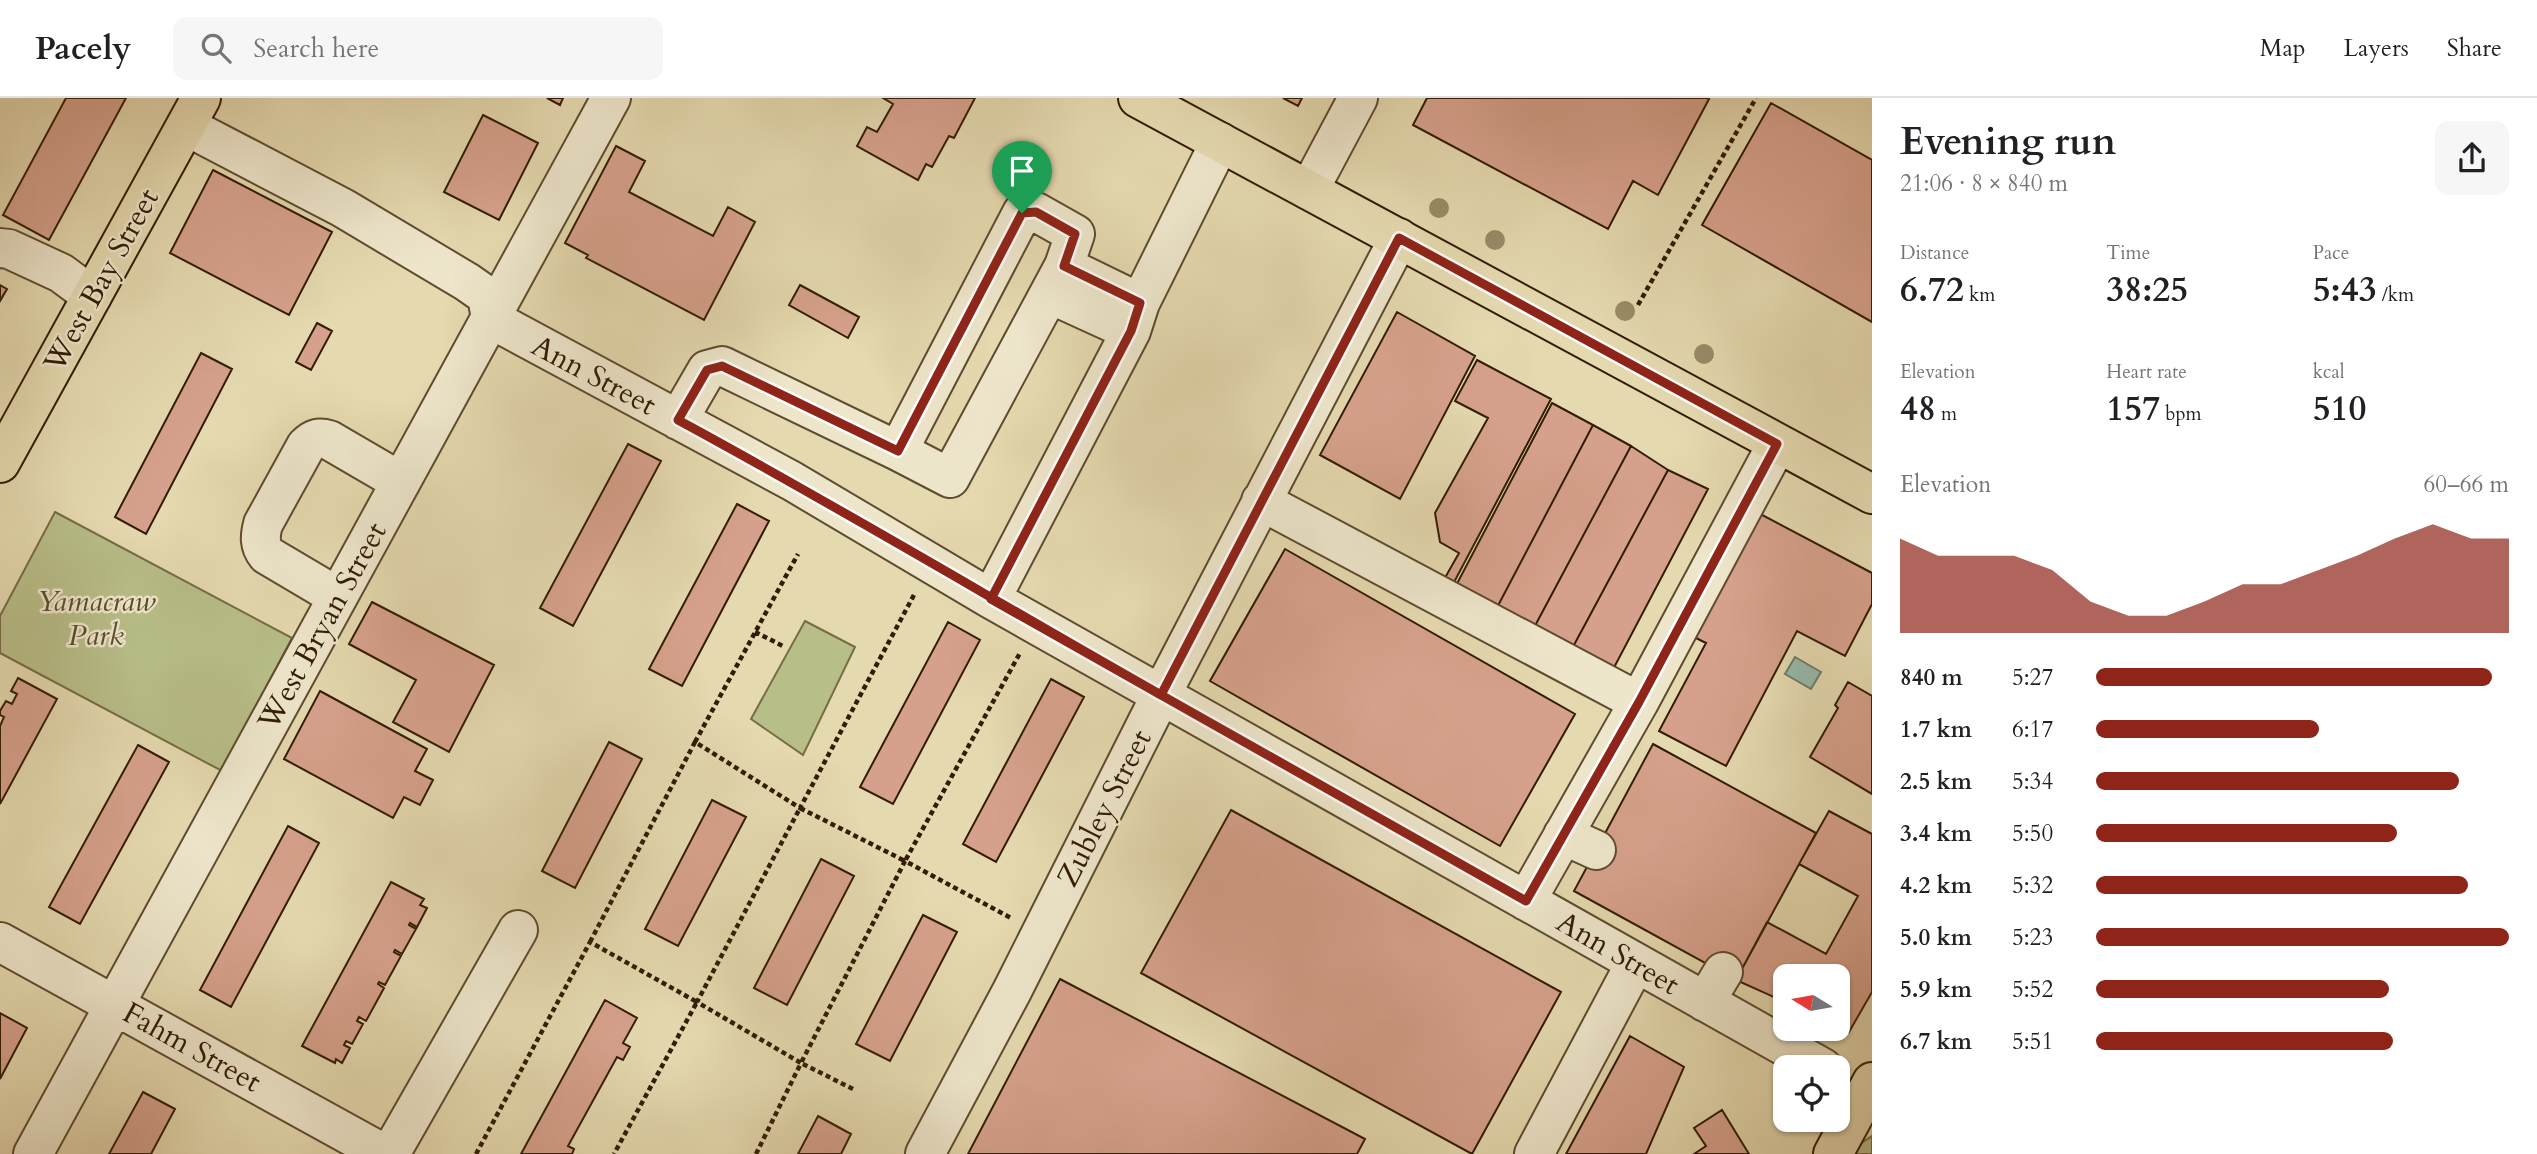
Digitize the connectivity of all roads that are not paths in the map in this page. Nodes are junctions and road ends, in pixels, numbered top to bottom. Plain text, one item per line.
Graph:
1 (611, 98) edge
2 (1358, 98) edge
3 (1149, 101) edge
4 (194, 112) edge
5 (1220, 142) junction
6 (1309, 190) junction
7 (1399, 238) junction
8 (0, 248) edge
9 (1057, 280) junction
10 (92, 296) junction
11 (1135, 317) junction
12 (491, 319) junction
13 (678, 420) junction
14 (1777, 444) junction
15 (898, 451) junction
16 (0, 463) edge
17 (401, 482) junction
18 (1872, 495) edge
19 (1261, 501) junction
20 (338, 597) junction
21 (991, 599) junction
22 (1161, 695) junction
23 (1639, 702) junction
24 (1526, 901) junction
25 (518, 930) dead end
26 (0, 942) edge
27 (1635, 964) junction
28 (115, 1004) junction
29 (1806, 1055) edge
30 (1862, 1086) edge
31 (33, 1154) edge
32 (384, 1154) edge
33 (390, 1154) edge
34 (925, 1154) edge
35 (1534, 1154) edge
36 (1833, 1154) edge

1 - 12 street, West Bryan Street
2 - 6 street
3 - 5 main road
4 - 10 main road, West Bay Street
4 - 12 street
5 - 6 main road
5 - 11 street
6 - 7 main road
7 - 14 main road
7 - 19 street, Zubley Street
8 - 10 street
9 - 11 street
9 - 15 street
9 - 15 street
10 - 16 main road, West Bay Street
11 - 21 street
12 - 13 street, Ann Street
12 - 17 street, West Bryan Street
13 - 15 street
13 - 21 street, Ann Street
14 - 18 main road
14 - 23 street
17 - 20 street, West Bryan Street
17 - 20 street
19 - 22 street, Zubley Street
19 - 23 street
20 - 28 street, West Bryan Street
21 - 22 street, Ann Street
22 - 24 street, Ann Street
22 - 34 street, Zubley Street
23 - 24 street
24 - 27 street, Ann Street
25 - 33 street
26 - 28 street, Fahm Street
27 - 29 street, Ann Street
27 - 35 street
28 - 31 street, West Bryan Street
28 - 32 street, Fahm Street
30 - 36 main road

